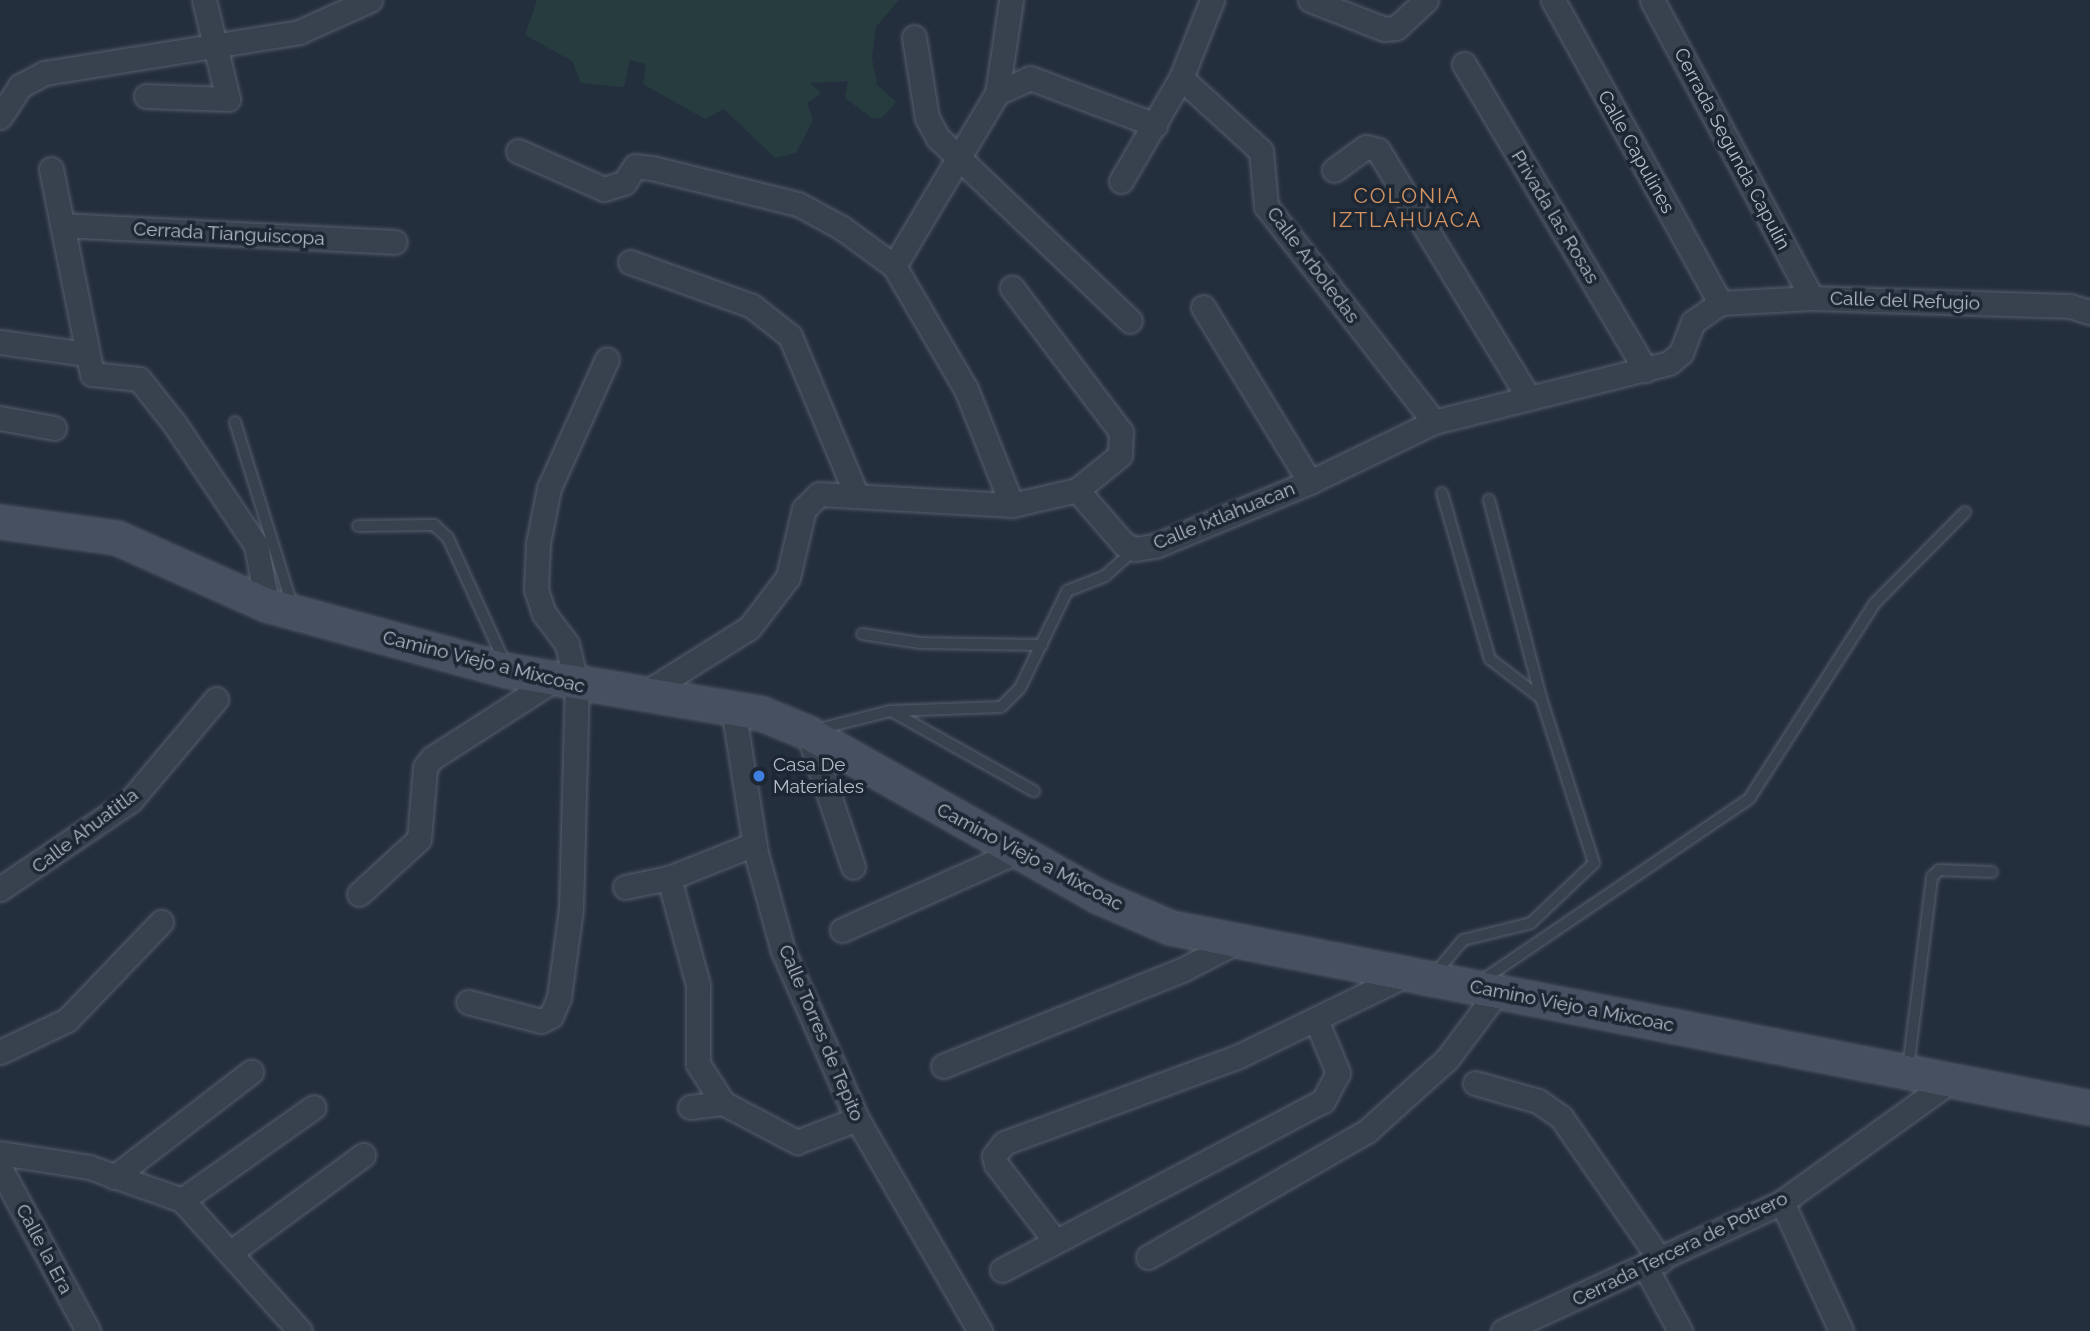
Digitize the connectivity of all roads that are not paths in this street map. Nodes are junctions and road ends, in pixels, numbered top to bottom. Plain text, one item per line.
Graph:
1 (204, 0) edge
2 (370, 0) edge
3 (1011, 0) edge
4 (1212, 0) edge
5 (1310, 0) edge
6 (1426, 0) edge
7 (1553, 0) edge
8 (1652, 0) edge
9 (915, 37) dead end
10 (216, 48) junction
11 (1464, 64) dead end
12 (1181, 78) junction
13 (997, 93) junction
14 (146, 96) dead end
15 (0, 117) edge
16 (1156, 125) junction
17 (518, 151) dead end
18 (957, 155) junction
19 (51, 169) dead end
20 (1334, 170) dead end
21 (1121, 181) dead end
22 (62, 225) junction
23 (395, 242) dead end
24 (630, 261) dead end
25 (894, 266) junction
26 (1012, 288) dead end
27 (1812, 298) junction
28 (1720, 303) junction
29 (1203, 307) dead end
30 (2090, 312) edge
31 (1130, 321) dead end
32 (0, 342) edge
33 (85, 354) junction
34 (607, 359) dead end
35 (1646, 370) junction
36 (1529, 398) junction
37 (0, 418) edge
38 (235, 422) dead end
39 (1434, 422) junction
40 (54, 429) dead end
41 (1310, 482) junction
42 (1077, 491) junction
43 (856, 494) junction
44 (1442, 494) dead end
45 (1489, 500) dead end
46 (1012, 505) junction
47 (1965, 512) dead end
48 (0, 522) edge
49 (358, 526) dead end
50 (1135, 550) junction
51 (281, 610) junction
52 (862, 634) dead end
53 (1042, 645) junction
54 (509, 671) junction
55 (564, 683) junction
56 (642, 695) junction
57 (1541, 698) junction
58 (216, 699) dead end
59 (733, 708) junction
60 (890, 710) junction
61 (808, 733) junction
62 (1034, 791) dead end
63 (754, 844) junction
64 (1016, 852) junction
65 (853, 867) dead end
66 (1992, 872) dead end
67 (669, 878) junction
68 (625, 887) dead end
69 (0, 888) edge
70 (359, 894) dead end
71 (161, 922) dead end
72 (842, 930) dead end
73 (1238, 941) junction
74 (1420, 976) junction
75 (1485, 989) junction
76 (468, 1002) dead end
77 (1317, 1022) junction
78 (0, 1052) edge
79 (943, 1066) dead end
80 (1908, 1071) junction
81 (251, 1072) dead end
82 (1952, 1080) junction
83 (1475, 1083) dead end
84 (723, 1104) junction
85 (314, 1107) dead end
86 (690, 1107) dead end
87 (2090, 1108) edge
88 (857, 1119) junction
89 (0, 1153) edge
90 (363, 1155) dead end
91 (0, 1168) edge
92 (114, 1177) junction
93 (182, 1200) junction
94 (1782, 1202) junction
95 (1055, 1241) junction
96 (231, 1252) junction
97 (1149, 1257) dead end
98 (1653, 1264) junction
99 (1002, 1270) dead end
100 (1533, 1325) edge
101 (85, 1330) edge
102 (300, 1331) edge
103 (980, 1331) edge
104 (1503, 1331) edge
105 (1680, 1331) edge
106 (1841, 1331) edge

1 - 10 street
2 - 10 street
3 - 13 street
4 - 12 street
5 - 6 street
7 - 28 street, Calle Capulines
8 - 27 street, Cerrada Segunda Capulín
9 - 18 street
10 - 14 street
10 - 15 street
11 - 35 street, Privada las Rosas
12 - 16 street
12 - 39 street, Calle Arboledas
13 - 16 street
13 - 18 street
16 - 21 street
17 - 25 street
18 - 25 street
18 - 31 street
19 - 22 street
20 - 36 street
22 - 23 street, Cerrada Tianguiscopa
22 - 33 street
24 - 43 street
25 - 46 street
26 - 42 street
27 - 28 street, Calle del Refugio
27 - 30 street, Calle del Refugio
28 - 35 street, Calle Ixtlahuacan
29 - 41 street
32 - 33 street
33 - 51 street
34 - 55 street
35 - 36 street, Calle Ixtlahuacan
36 - 39 street, Calle Ixtlahuacan
37 - 40 street
38 - 51 lane
39 - 41 street, Calle Ixtlahuacan
41 - 50 street, Calle Ixtlahuacan
42 - 46 street
42 - 50 street, Calle Ixtlahuacan
43 - 46 street
43 - 56 street
44 - 57 lane
45 - 57 lane
47 - 75 lane
48 - 51 main road, Camino Viejo a Mixcoac
49 - 54 lane
50 - 53 lane
51 - 54 main road, Camino Viejo a Mixcoac
52 - 53 lane
53 - 60 lane
54 - 55 main road, Camino Viejo a Mixcoac
55 - 56 main road, Camino Viejo a Mixcoac
55 - 70 street
55 - 76 street
56 - 59 main road, Camino Viejo a Mixcoac
57 - 74 lane
58 - 69 street, Calle Ahuatitla
59 - 61 main road, Camino Viejo a Mixcoac
59 - 63 street, Calle Torres de Tepito
60 - 61 lane
60 - 62 lane
61 - 64 main road, Camino Viejo a Mixcoac
61 - 65 street
63 - 67 street
63 - 88 street, Calle Torres de Tepito
64 - 72 street
64 - 73 main road, Camino Viejo a Mixcoac
66 - 80 lane
67 - 68 street
67 - 84 street
71 - 78 street
73 - 74 main road, Camino Viejo a Mixcoac
73 - 79 street
74 - 75 main road, Camino Viejo a Mixcoac
74 - 77 street
75 - 80 main road, Camino Viejo a Mixcoac
75 - 97 street
77 - 95 street
77 - 95 street
80 - 82 main road, Camino Viejo a Mixcoac
81 - 92 street
82 - 87 main road, Camino Viejo a Mixcoac
82 - 94 street, Cerrada Tercera de Potrero
83 - 98 street
84 - 86 street
84 - 88 street
85 - 93 street
88 - 103 street, Calle Torres de Tepito
89 - 92 street
90 - 96 street
91 - 101 street, Calle la Era
92 - 93 street
93 - 96 street
94 - 98 street, Cerrada Tercera de Potrero
94 - 106 street
95 - 99 street
96 - 102 street
98 - 100 street, Cerrada Tercera de Potrero
98 - 105 street
100 - 104 street, Cerrada Tercera de Potrero

